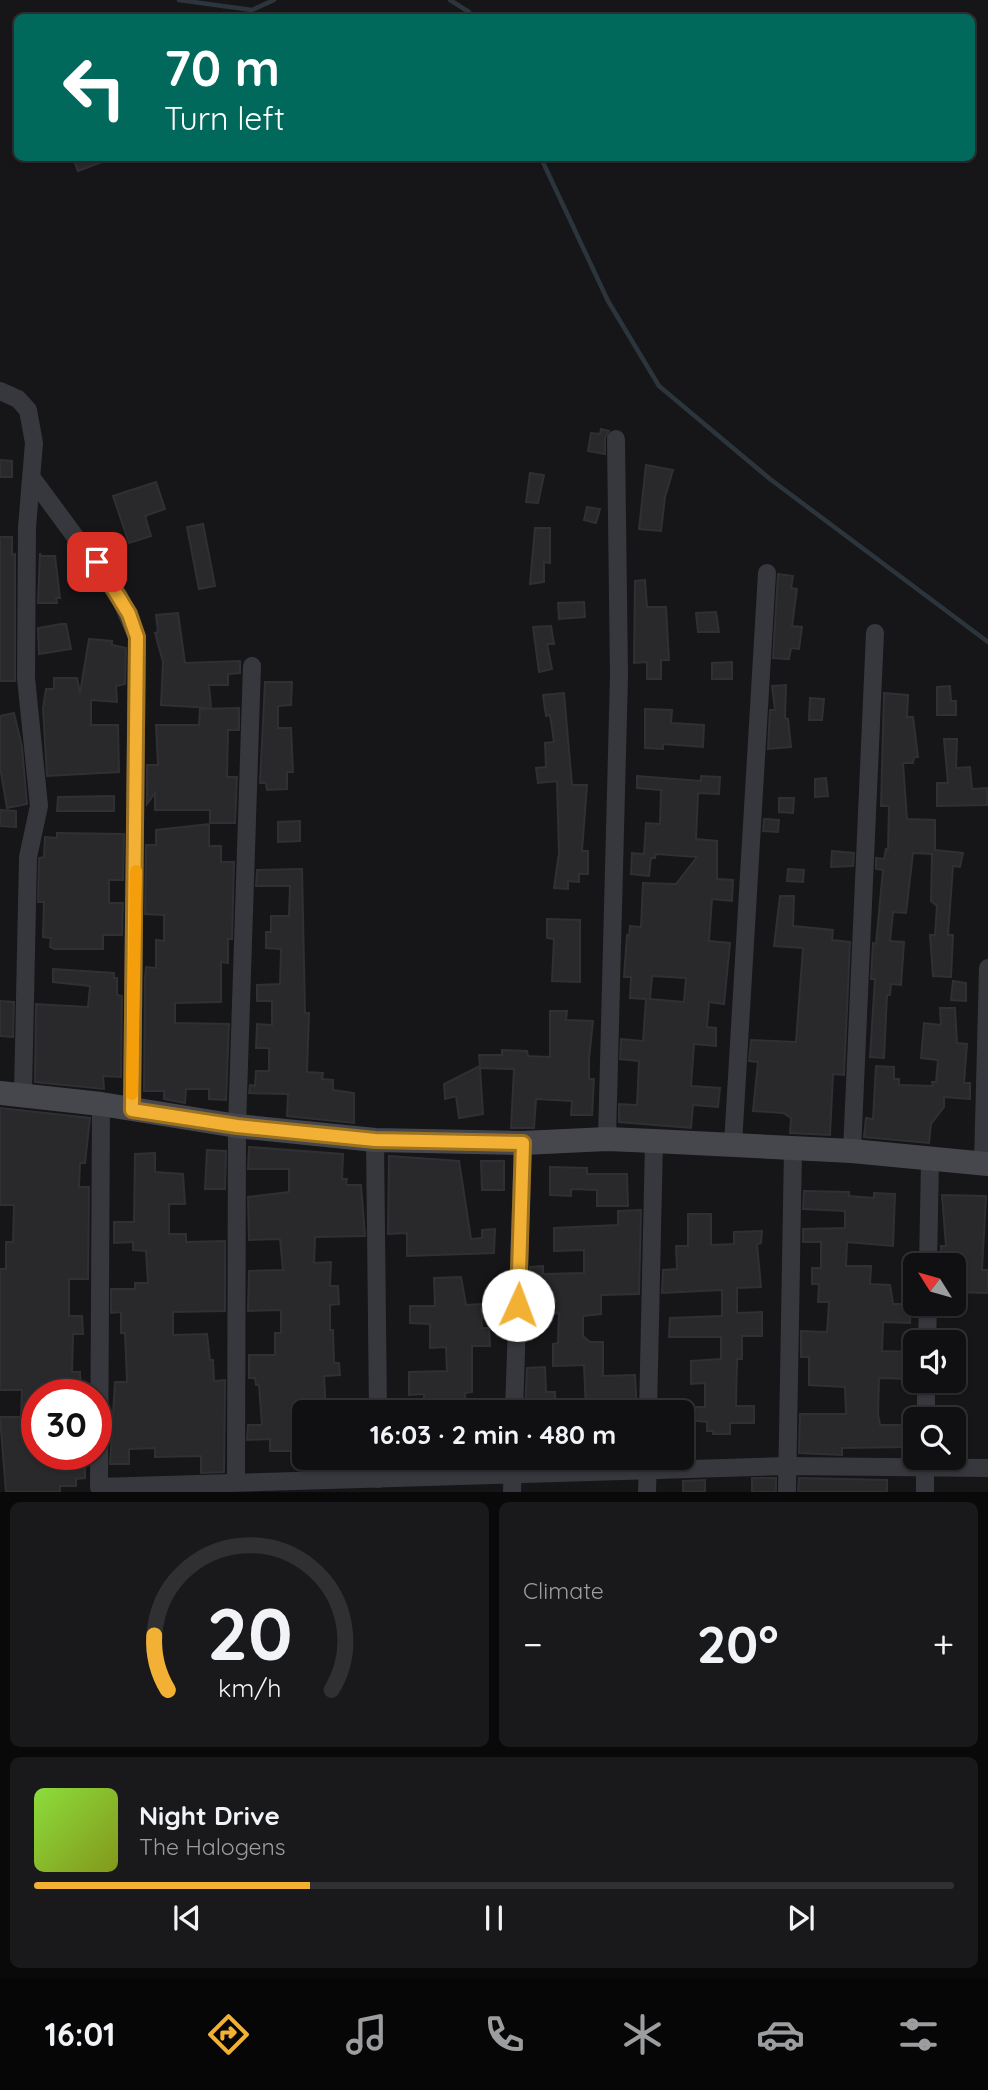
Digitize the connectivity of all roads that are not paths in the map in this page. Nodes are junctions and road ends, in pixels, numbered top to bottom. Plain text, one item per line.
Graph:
1 (0, 391) edge
2 (616, 439) dead end
3 (33, 478) junction
4 (767, 573) dead end
5 (875, 633) dead end
6 (252, 666) dead end
7 (988, 968) edge
8 (12, 1094) edge
9 (101, 1104) junction
10 (132, 1110) junction
11 (237, 1126) junction
12 (607, 1139) junction
13 (375, 1140) junction
14 (654, 1141) junction
15 (523, 1143) junction
16 (733, 1144) junction
17 (793, 1148) junction
18 (852, 1151) junction
19 (930, 1160) junction
20 (986, 1164) edge
21 (928, 1253) edge
22 (377, 1400) edge
23 (514, 1400) edge
24 (649, 1400) edge
25 (903, 1463) edge
26 (694, 1465) edge
27 (788, 1466) junction
28 (966, 1466) edge
29 (988, 1468) edge
30 (378, 1470) edge
31 (566, 1470) edge
32 (647, 1470) edge
33 (925, 1470) edge
34 (512, 1474) edge
35 (378, 1479) junction
36 (236, 1482) junction
37 (99, 1489) edge
38 (648, 1492) edge
39 (787, 1492) edge
40 (925, 1492) edge

1 - 3 street
2 - 12 street
3 - 8 street
3 - 10 street
4 - 16 street
5 - 18 street
6 - 11 street
7 - 20 street
8 - 9 street
9 - 10 street
9 - 37 street
10 - 11 street
11 - 13 street
11 - 36 street
12 - 14 street
12 - 15 street
13 - 15 street
13 - 22 street
14 - 16 street
14 - 24 street
15 - 23 street
16 - 17 street
17 - 18 street
17 - 27 street
18 - 19 street
19 - 20 street
19 - 21 street
25 - 27 street
26 - 27 street
27 - 39 street
28 - 29 street
30 - 35 street
31 - 34 street
32 - 38 street
33 - 40 street
34 - 35 street
35 - 36 street
36 - 37 street

